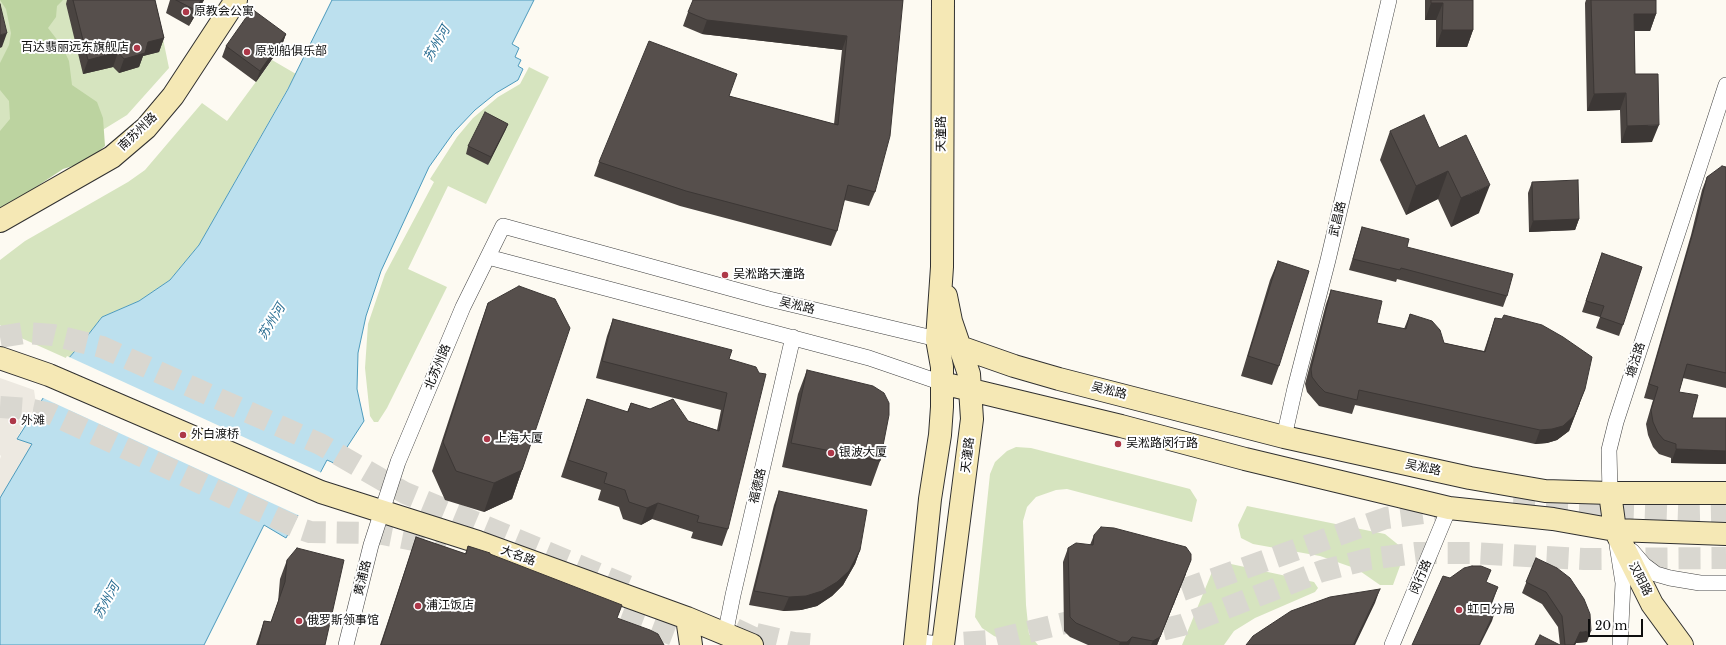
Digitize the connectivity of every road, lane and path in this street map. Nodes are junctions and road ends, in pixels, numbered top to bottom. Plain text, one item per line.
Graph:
1 (236, 0) edge
2 (943, 0) edge
3 (1389, 0) edge
4 (1726, 85) edge
5 (0, 221) edge
6 (502, 226) joint
7 (488, 257) junction
8 (942, 267) junction
9 (793, 337) junction
10 (937, 339) junction
11 (961, 347) junction
12 (0, 358) edge
13 (942, 383) junction
14 (970, 390) junction
15 (1284, 437) junction
16 (1610, 493) junction
17 (1726, 493) edge
18 (1449, 508) junction
19 (381, 511) junction
20 (1615, 530) junction
21 (1726, 534) edge
22 (1726, 584) edge
23 (687, 618) junction
24 (725, 634) junction
25 (915, 643) edge
26 (346, 645) edge
27 (691, 645) edge
28 (752, 645) tunnel mouth
29 (944, 645) edge
30 (1392, 645) edge
31 (1620, 645) edge
32 (1682, 645) edge

1 - 5 main road, 南苏州路
2 - 8 main road, 天潼路
3 - 15 street, 武昌路
4 - 16 street, 塘沽路
6 - 7 street, 北苏州路
6 - 10 street, 吴淞路
7 - 9 street
7 - 19 street, 北苏州路
8 - 10 main road, 天潼路
8 - 11 main road, 天潼路
9 - 13 street
9 - 24 street, 福德路
10 - 11 main road, 吴淞路
10 - 13 main road, 天潼路
11 - 14 main road, 天潼路
11 - 15 main road, 吴淞路
12 - 19 main road, 大名路
13 - 14 main road
13 - 25 main road, 天潼路
14 - 18 main road
14 - 29 main road, 天潼路
15 - 16 main road, 吴淞路
16 - 17 main road, 吴淞路
16 - 20 main road, 塘沽路
18 - 20 main road
18 - 30 street, 闵行路
19 - 23 main road, 大名路
19 - 26 street, 黄浦路
20 - 21 main road
20 - 22 street
20 - 31 street, 塘沽路
20 - 32 main road, 汉阳路
23 - 24 main road, 大名路
23 - 27 main road
24 - 28 main road, 大名路
25 - 29 street

